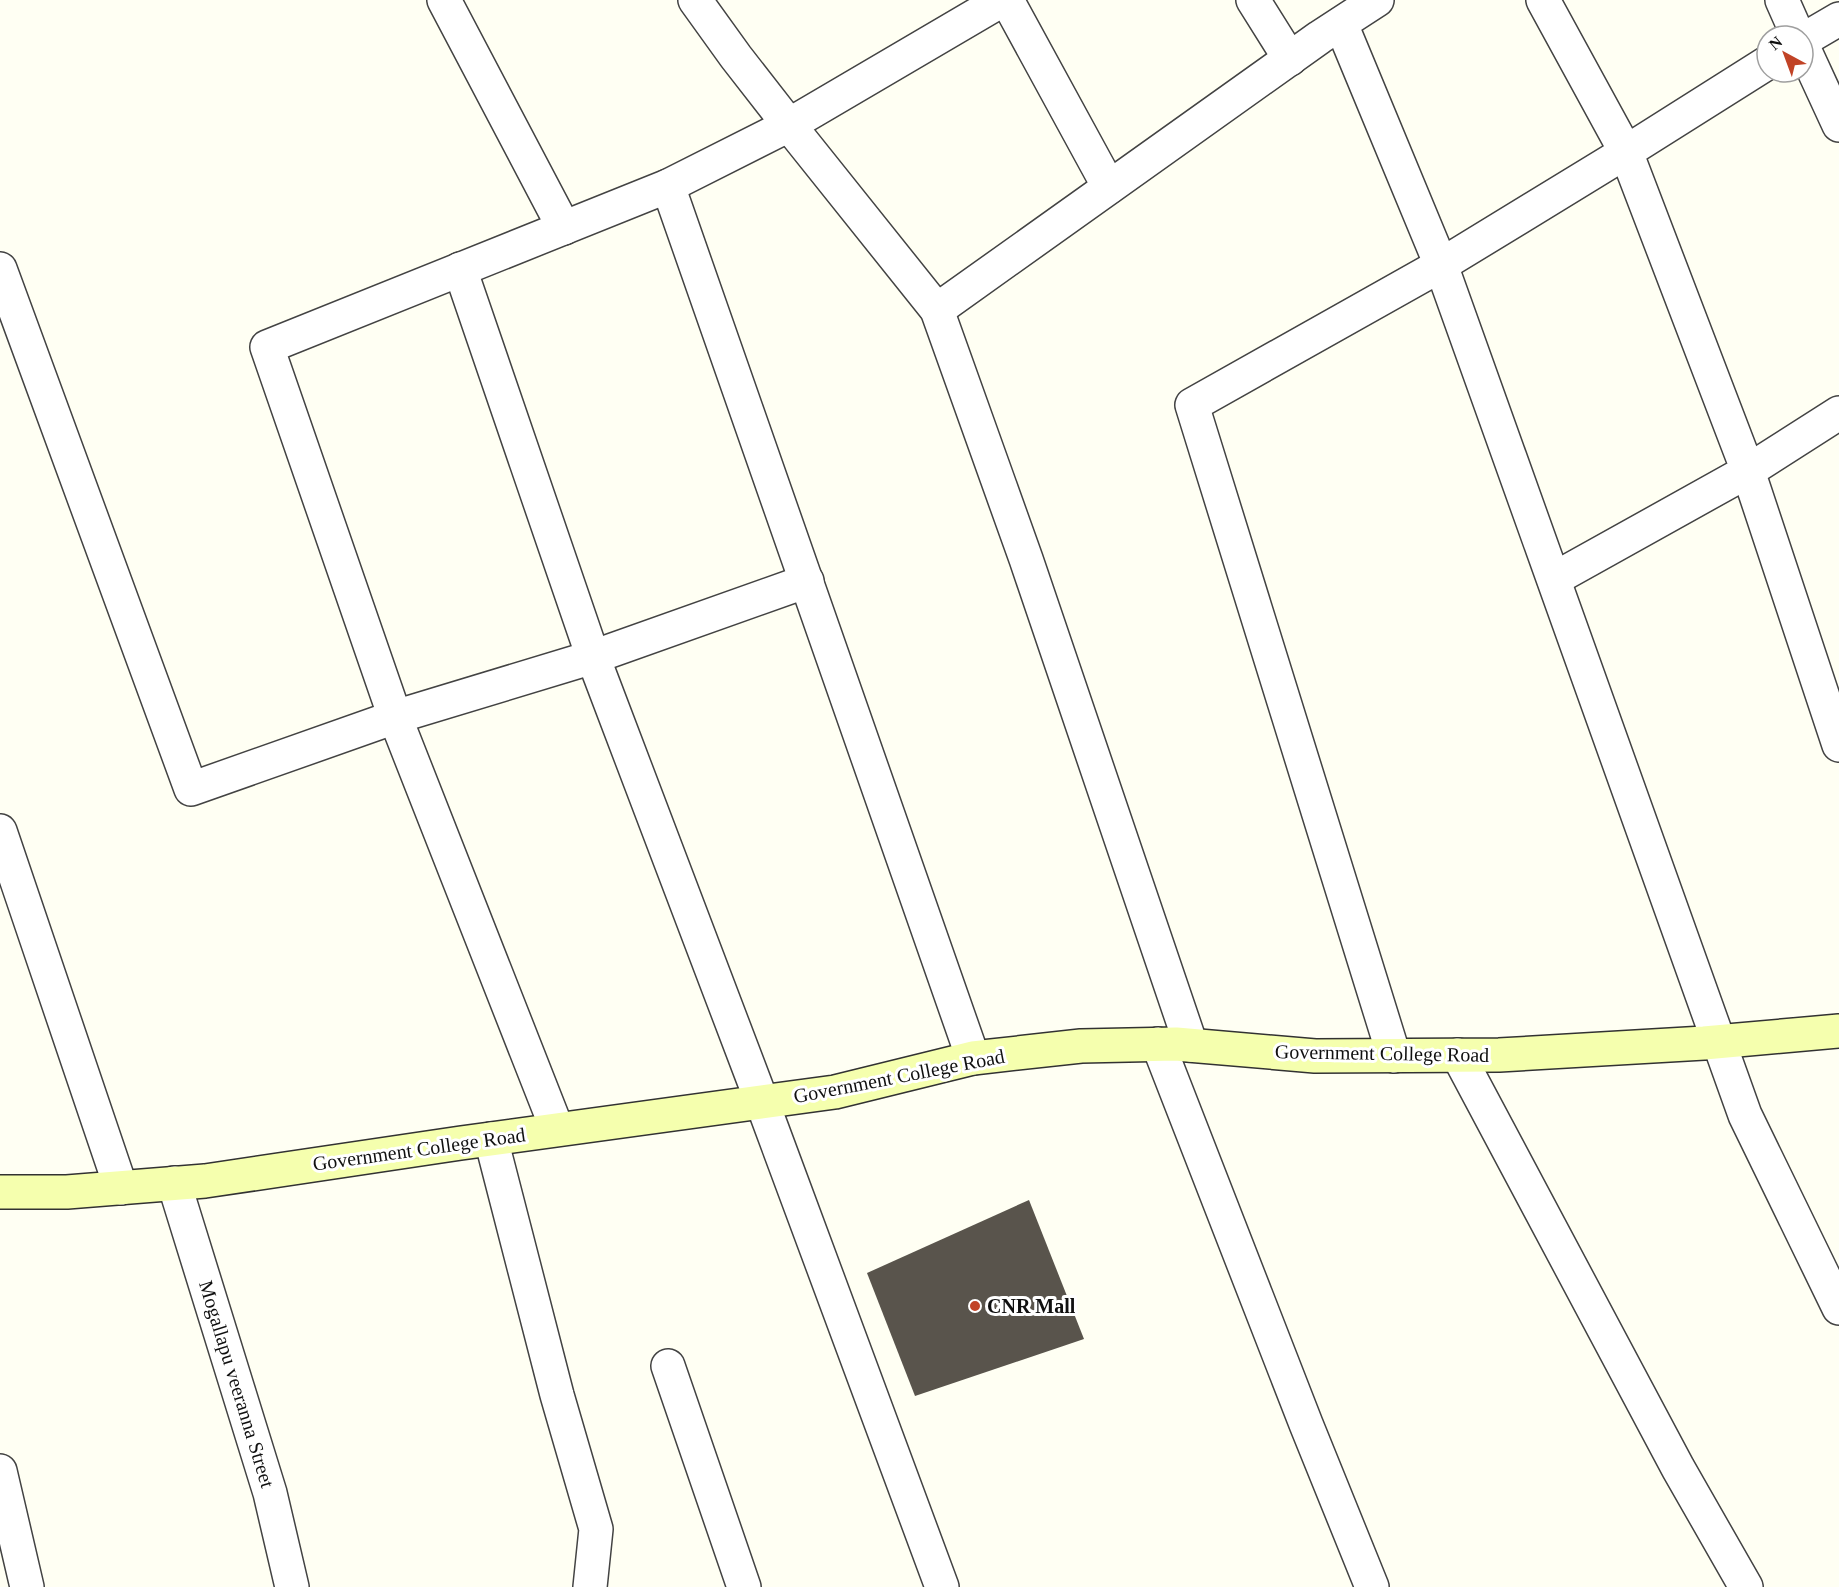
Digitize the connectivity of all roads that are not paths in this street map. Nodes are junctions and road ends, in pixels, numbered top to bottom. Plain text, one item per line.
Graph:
1 (444, 0) edge
2 (695, 0) edge
3 (1002, 0) edge
4 (1007, 0) edge
5 (1253, 0) edge
6 (1377, 0) edge
7 (1543, 0) edge
8 (1782, 0) edge
9 (1839, 19) edge
10 (1341, 24) junction
11 (1793, 24) edge
12 (1815, 33) edge
13 (1290, 59) junction
14 (1755, 71) edge
15 (1815, 73) edge
16 (789, 125) junction
17 (1839, 125) edge
18 (1626, 152) junction
19 (669, 186) junction
20 (1109, 188) junction
21 (564, 228) junction
22 (1441, 265) junction
23 (0, 269) edge
24 (460, 269) junction
25 (937, 310) junction
26 (1839, 413) edge
27 (1748, 471) junction
28 (1554, 579) junction
29 (807, 581) junction
30 (593, 657) junction
31 (395, 717) junction
32 (1839, 745) edge
33 (0, 831) edge
34 (1839, 1031) edge
35 (1720, 1042) junction
36 (1158, 1044) junction
37 (1191, 1045) junction
38 (1458, 1055) junction
39 (1394, 1056) junction
40 (974, 1058) junction
41 (762, 1102) junction
42 (557, 1130) junction
43 (491, 1139) junction
44 (174, 1183) junction
45 (121, 1188) junction
46 (0, 1192) edge
47 (1839, 1308) edge
48 (668, 1366) dead end
49 (0, 1471) edge
50 (27, 1587) edge
51 (292, 1587) edge
52 (590, 1587) edge
53 (744, 1587) edge
54 (942, 1587) edge
55 (1372, 1587) edge
56 (1746, 1587) edge

1 - 21 street
2 - 16 street
3 - 16 street
4 - 20 street
5 - 13 street
6 - 10 street
7 - 18 street
8 - 11 street
9 - 12 street
10 - 13 street
10 - 22 street
13 - 20 street
14 - 18 street
15 - 17 street
16 - 19 street
16 - 25 street
18 - 22 street
18 - 27 street
19 - 21 street
19 - 29 street
20 - 25 street
21 - 24 street
22 - 28 street
22 - 39 street
23 - 31 street
24 - 30 street
24 - 31 street
25 - 37 street
26 - 27 street
27 - 28 street
27 - 32 street
28 - 35 street
29 - 30 street
29 - 40 street
30 - 31 street
30 - 41 street
31 - 42 street
33 - 45 street
34 - 35 main road, Government College Road
35 - 38 main road, Government College Road
35 - 47 street
36 - 37 main road, Government College Road
36 - 40 main road, Government College Road
36 - 55 street
37 - 39 main road, Government College Road
38 - 39 main road, Government College Road
38 - 56 street
40 - 41 main road, Government College Road
41 - 42 main road, Government College Road
41 - 54 street
42 - 43 main road, Government College Road
43 - 44 main road, Government College Road
43 - 52 street
44 - 45 main road, Government College Road
44 - 51 street, Mogallapu veeranna Street
45 - 46 main road, Government College Road
48 - 53 street
49 - 50 street

